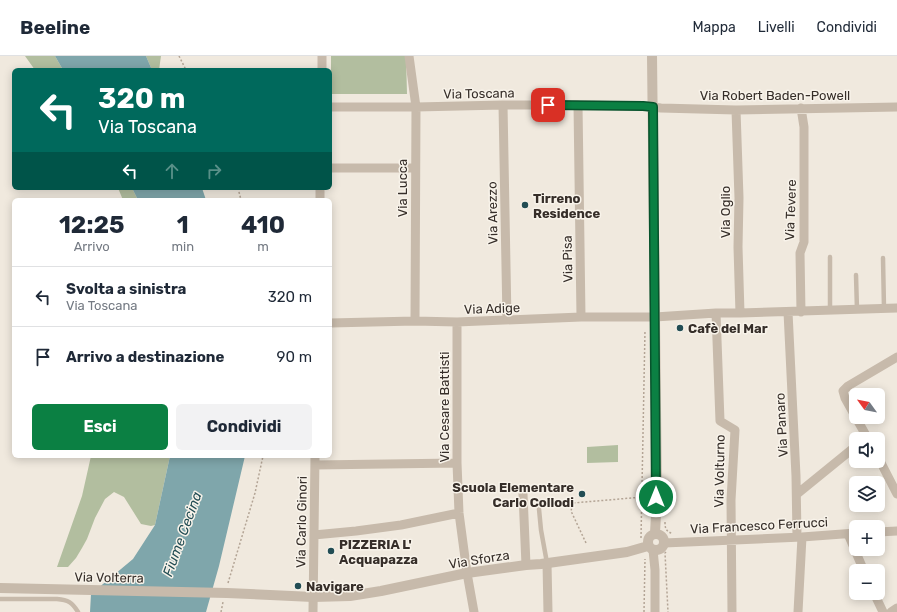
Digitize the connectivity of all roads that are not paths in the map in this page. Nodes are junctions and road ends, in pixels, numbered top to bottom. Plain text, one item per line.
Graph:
1 (322, 56) edge
2 (409, 56) edge
3 (652, 56) edge
4 (322, 68) edge
5 (503, 105) junction
6 (578, 105) junction
7 (332, 107) edge
8 (416, 107) junction
9 (653, 107) junction
10 (897, 107) edge
11 (801, 108) junction
12 (736, 110) junction
13 (332, 168) edge
14 (415, 168) junction
15 (830, 257) dead end
16 (883, 258) dead end
17 (856, 275) dead end
18 (897, 308) edge
19 (884, 309) junction
20 (857, 310) junction
21 (830, 311) junction
22 (788, 312) junction
23 (800, 312) junction
24 (716, 313) junction
25 (740, 314) junction
26 (581, 317) junction
27 (650, 317) junction
28 (507, 320) junction
29 (415, 321) junction
30 (458, 322) junction
31 (332, 323) edge
32 (897, 357) edge
33 (864, 432) edge
34 (849, 452) edge
35 (315, 461) edge
36 (457, 463) junction
37 (884, 468) edge
38 (523, 494) dead end
39 (797, 494) junction
40 (897, 494) edge
41 (539, 509) dead end
42 (459, 513) junction
43 (897, 531) edge
44 (885, 532) edge
45 (655, 533) junction
46 (849, 533) edge
47 (314, 535) junction
48 (800, 537) junction
49 (732, 540) junction
50 (664, 543) junction
51 (648, 545) junction
52 (547, 563) junction
53 (526, 565) junction
54 (467, 573) junction
55 (0, 588) edge
56 (313, 597) junction
57 (0, 599) edge
58 (877, 600) edge
59 (897, 608) edge
60 (78, 612) edge
61 (313, 612) edge
62 (474, 612) edge
63 (548, 612) edge
64 (655, 612) edge
65 (732, 612) edge
66 (798, 612) edge
67 (883, 612) edge
68 (891, 612) edge

1 - 4 street
2 - 8 street, Via Lucca
3 - 9 street
5 - 6 street, Via Toscana
5 - 8 street, Via Toscana
5 - 28 street, Via Arezzo
6 - 9 street, Via Toscana
6 - 26 street, Via Pisa
7 - 8 street, Via Toscana
8 - 14 street, Via Lucca
9 - 12 street, Via Robert Baden-Powell
9 - 27 street
10 - 11 street, Via Robert Baden-Powell
11 - 12 street, Via Robert Baden-Powell
11 - 23 street, Via Tevere
12 - 25 street, Via Oglio
13 - 14 street
14 - 29 street, Via Lucca
15 - 21 lane
16 - 19 lane
17 - 20 lane
18 - 19 street
19 - 20 street
20 - 21 street
21 - 23 street
22 - 23 street
22 - 25 street
22 - 39 street, Via Panaro
24 - 25 street
24 - 27 street
24 - 49 street, Via Volturno
26 - 27 street, Via Adige
26 - 28 street, Via Adige
27 - 45 street
28 - 30 street, Via Adige
29 - 30 street, Via Adige
29 - 31 street, Via Adige
30 - 36 street, Via Cesare Battisti
32 - 33 street
34 - 39 street
35 - 36 street
35 - 47 street, Via Carlo Ginori
36 - 42 street, Via Cesare Battisti
37 - 40 street
38 - 53 street
39 - 48 street, Via Panaro
41 - 52 lane
42 - 47 street
42 - 54 street, Via Cesare Battisti
43 - 44 street
45 - 50 street
45 - 51 street
46 - 48 street, Via Francesco Ferrucci
47 - 56 street, Via Carlo Ginori
48 - 49 street, Via Francesco Ferrucci
48 - 66 street, Via Panaro
49 - 50 street, Via Francesco Ferrucci
49 - 65 street
50 - 51 street, Via Sforza
51 - 52 street, Via Sforza
51 - 64 street
52 - 53 street, Via Sforza
52 - 63 street
53 - 54 street, Via Sforza
54 - 56 street, Via Sforza
54 - 62 street, Via Cesare Battisti
55 - 56 street, Via Volterra
56 - 61 street, Via Carlo Ginori
57 - 60 lane
58 - 67 street
59 - 68 street

